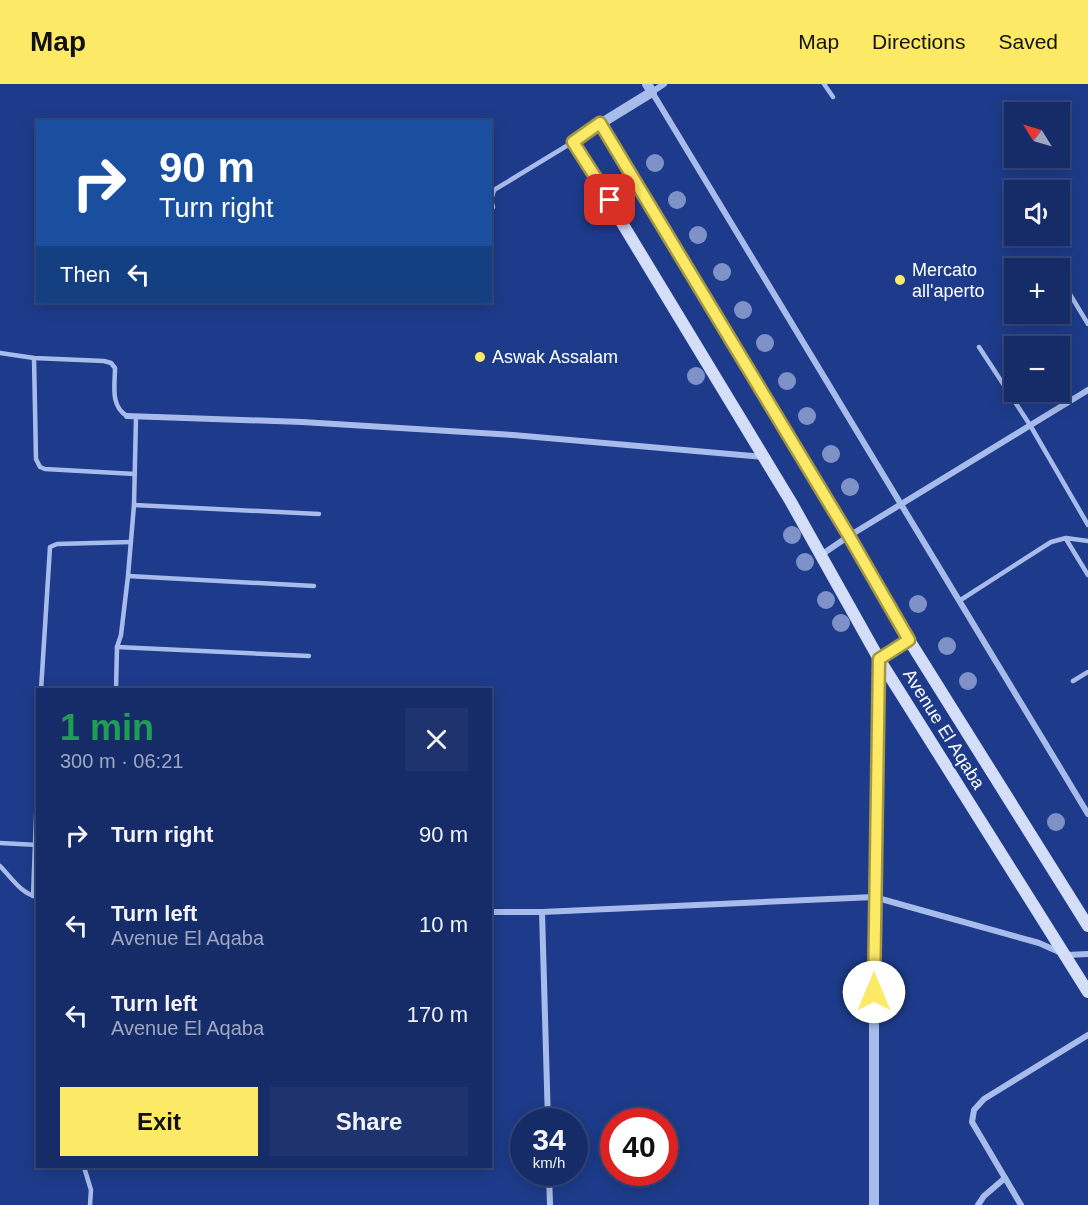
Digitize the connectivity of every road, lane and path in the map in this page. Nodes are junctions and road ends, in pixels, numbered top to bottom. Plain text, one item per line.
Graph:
1 (664, 84) edge
2 (824, 84) edge
3 (649, 88) edge
4 (833, 98) dead end
5 (600, 123) junction
6 (573, 142) junction
7 (492, 197) edge
8 (492, 204) edge
9 (493, 207) dead end
10 (1070, 294) edge
11 (1088, 324) edge
12 (979, 347) dead end
13 (0, 353) edge
14 (34, 358) junction
15 (1088, 390) edge
16 (127, 416) joint
17 (136, 417) junction
18 (1030, 424) junction
19 (765, 457) junction
20 (135, 474) junction
21 (900, 504) junction
22 (134, 505) junction
23 (319, 514) dead end
24 (1088, 525) edge
25 (849, 536) junction
26 (1066, 538) junction
27 (1088, 541) edge
28 (130, 542) junction
29 (821, 555) junction
30 (1088, 575) edge
31 (128, 576) junction
32 (314, 586) dead end
33 (959, 601) junction
34 (909, 640) junction
35 (117, 647) junction
36 (309, 656) dead end
37 (879, 659) junction
38 (1088, 672) edge
39 (1073, 681) dead end
40 (41, 688) edge
41 (116, 688) edge
42 (1088, 814) edge
43 (0, 843) edge
44 (36, 845) edge
45 (0, 866) edge
46 (35, 896) edge
47 (874, 897) junction
48 (492, 912) edge
49 (542, 912) junction
50 (1088, 926) edge
51 (1088, 954) edge
52 (1066, 955) junction
53 (1088, 992) edge
54 (1088, 1035) edge
55 (548, 1108) edge
56 (84, 1168) edge
57 (1005, 1178) junction
58 (549, 1186) edge
59 (90, 1205) edge
60 (550, 1205) edge
61 (874, 1205) edge
62 (978, 1205) edge
63 (1021, 1205) edge

1 - 3 street
2 - 4 lane
3 - 5 street
3 - 21 street
5 - 6 main road
5 - 25 main road, Avenue El Aqaba
6 - 7 lane
6 - 19 main road, Avenue El Aqaba
8 - 9 lane
10 - 11 lane
12 - 18 lane
13 - 14 lane
14 - 16 lane
14 - 20 lane
15 - 18 street
16 - 17 street
17 - 19 street
17 - 20 lane
18 - 21 street
18 - 24 lane
19 - 29 main road, Avenue El Aqaba
20 - 22 lane
21 - 25 street
21 - 33 street
22 - 23 lane
22 - 28 lane
25 - 29 street
25 - 34 main road, Avenue El Aqaba
26 - 27 lane
26 - 30 lane
26 - 33 lane
28 - 31 lane
28 - 40 lane
29 - 37 main road, Avenue El Aqaba
31 - 32 lane
31 - 35 lane
33 - 42 street
34 - 37 street
34 - 50 main road, Avenue El Aqaba
35 - 36 lane
35 - 41 lane
37 - 47 street
37 - 52 main road, Avenue El Aqaba
38 - 39 lane
43 - 44 lane
44 - 46 lane
45 - 46 lane
47 - 49 street
47 - 52 street
47 - 61 street
48 - 49 street
49 - 55 street
51 - 52 street
52 - 53 main road, Avenue El Aqaba
54 - 57 street
56 - 59 lane
57 - 62 street
57 - 63 street
58 - 60 street

